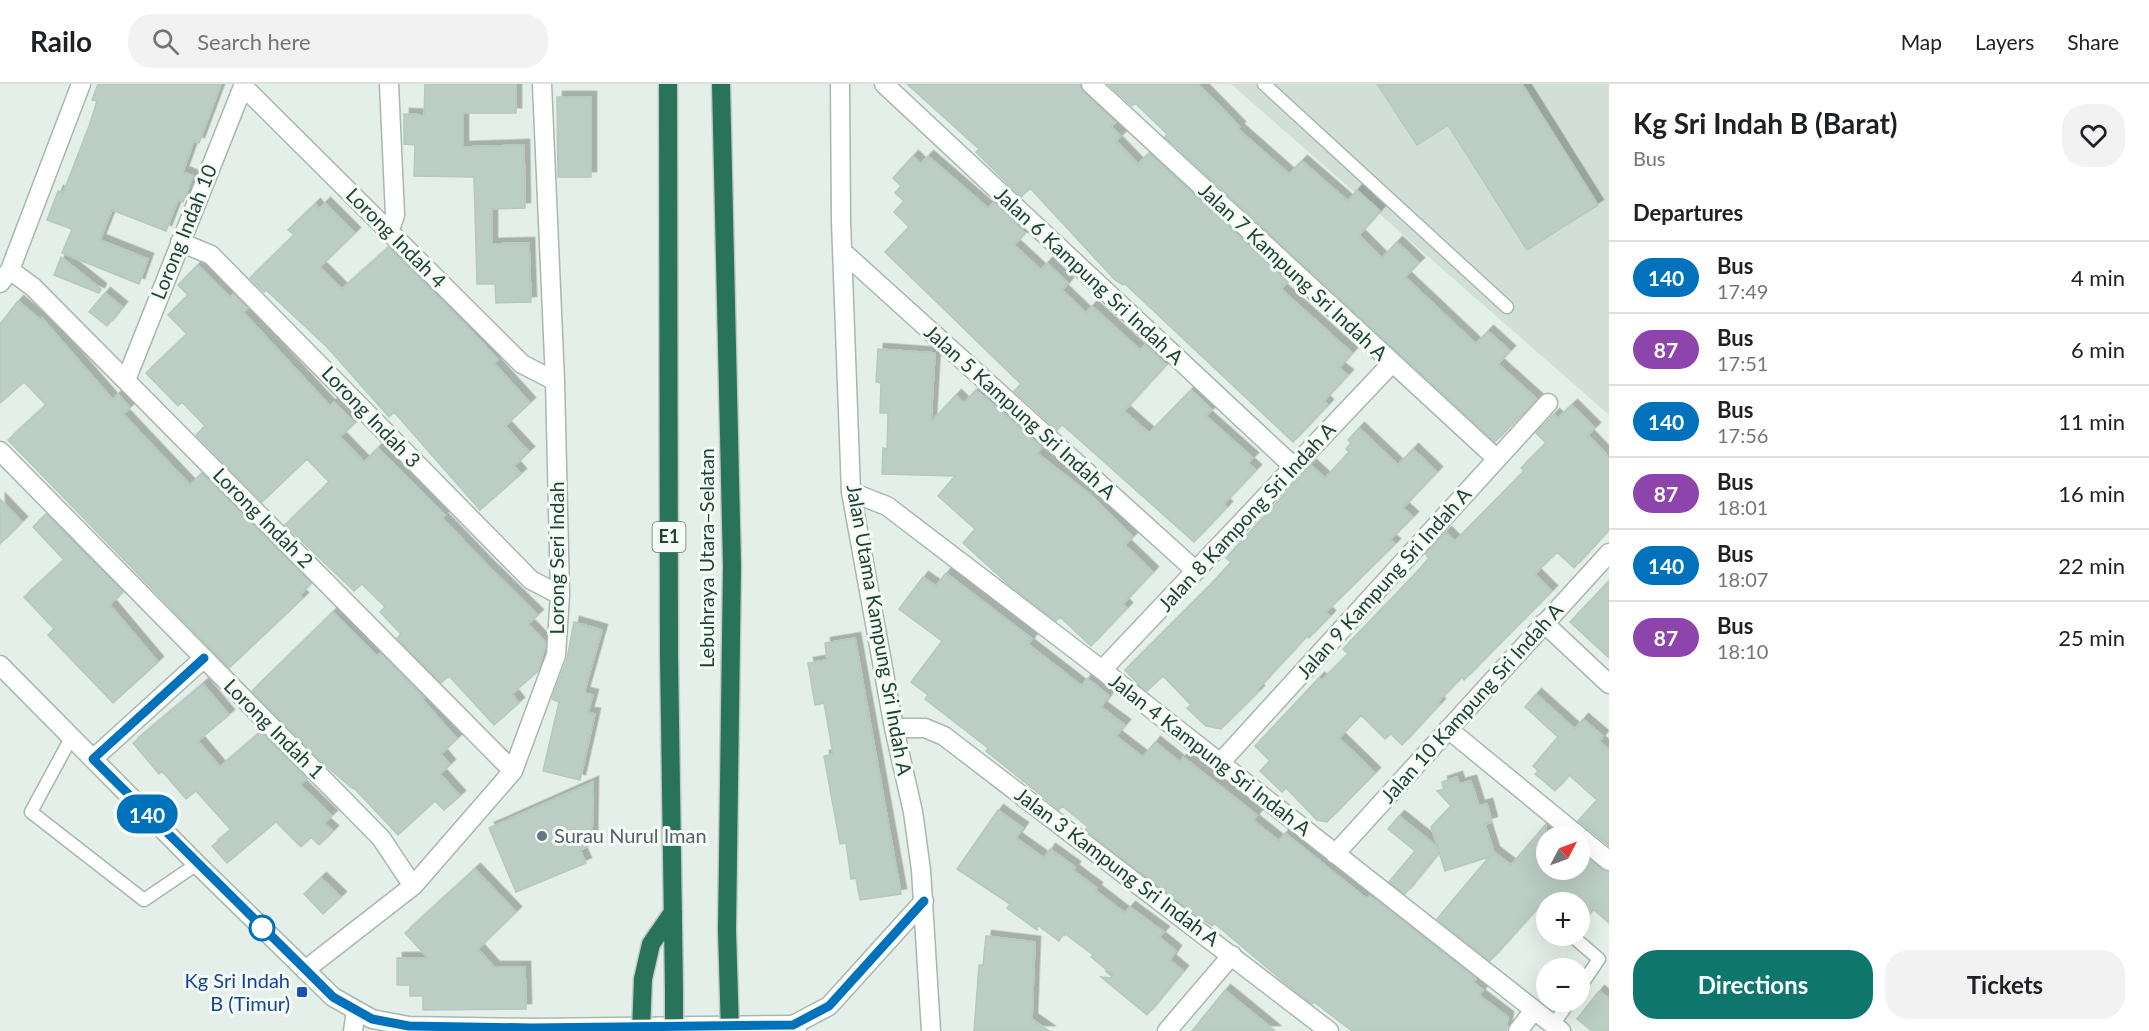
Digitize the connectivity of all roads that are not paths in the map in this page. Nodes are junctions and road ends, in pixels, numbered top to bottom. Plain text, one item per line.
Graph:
1 (81, 84) edge
2 (389, 84) edge
3 (542, 84) edge
4 (668, 84) edge
5 (721, 84) edge
6 (840, 84) edge
7 (884, 84) edge
8 (1090, 84) edge
9 (1264, 84) edge
10 (243, 85) edge
11 (389, 232) junction
12 (180, 242) junction
13 (843, 252) junction
14 (5, 277) edge
15 (1507, 307) dead end
16 (1392, 363) junction
17 (126, 380) junction
18 (555, 381) junction
19 (1548, 403) dead end
20 (0, 451) edge
21 (1497, 459) junction
22 (1294, 467) junction
23 (851, 492) junction
24 (1609, 553) edge
25 (1196, 572) junction
26 (560, 595) junction
27 (1544, 623) junction
28 (204, 658) junction
29 (0, 665) edge
30 (1102, 670) junction
31 (1609, 684) edge
32 (894, 728) junction
33 (1449, 729) junction
34 (71, 738) junction
35 (93, 759) junction
36 (1220, 763) junction
37 (513, 771) junction
38 (1335, 854) junction
39 (1609, 861) edge
40 (197, 864) junction
41 (413, 886) junction
42 (924, 901) junction
43 (673, 912) junction
44 (1584, 946) edge
45 (1232, 955) junction
46 (305, 970) junction
47 (1590, 972) edge
48 (1534, 1010) junction
49 (356, 1011) junction
50 (1564, 1012) edge
51 (795, 1028) edge
52 (1557, 1028) edge
53 (533, 1029) edge
54 (353, 1031) edge
55 (641, 1031) edge
56 (674, 1031) edge
57 (730, 1031) edge
58 (931, 1031) edge
59 (1167, 1031) edge
60 (1329, 1031) edge
61 (1518, 1031) edge

1 - 14 street
2 - 11 street
3 - 18 street, Lorong Seri Indah
4 - 43 highway, Lebuhraya Utara–Selatan / E1
5 - 57 highway, Lebuhraya Utara–Selatan, bridge
6 - 13 street, Jalan Utama Kampung Sri Indah A
7 - 22 street, Jalan 6 Kampung Sri Indah A
8 - 16 street, Jalan 7 Kampung Sri Indah A
9 - 15 lane
10 - 11 street, Lorong Indah 4
10 - 12 street, Lorong Indah 10
11 - 18 street, Lorong Indah 4
12 - 17 street, Lorong Indah 10
12 - 26 street, Lorong Indah 3
13 - 23 street, Jalan Utama Kampung Sri Indah A
13 - 25 street, Jalan 5 Kampung Sri Indah A
14 - 17 street, Lorong Indah 2
16 - 21 street, Jalan 7 Kampung Sri Indah A
16 - 22 street, Jalan 8 Kampong Sri Indah A
17 - 37 street, Lorong Indah 2
18 - 26 street, Lorong Seri Indah
19 - 21 street, Jalan 9 Kampung Sri Indah A
20 - 28 street, Lorong Indah 1
21 - 36 street, Jalan 9 Kampung Sri Indah A
22 - 25 street, Jalan 8 Kampong Sri Indah A
23 - 30 street, Jalan 4 Kampung Sri Indah A
23 - 32 street, Jalan Utama Kampung Sri Indah A
24 - 27 street, Jalan 10 Kampung Sri Indah A
25 - 30 street, Jalan 8 Kampong Sri Indah A
26 - 37 street, Lorong Seri Indah
27 - 31 street
27 - 33 street, Jalan 10 Kampung Sri Indah A
28 - 35 street
28 - 41 street, Lorong Indah 1
29 - 34 street
30 - 36 street, Jalan 4 Kampung Sri Indah A
32 - 42 street, Jalan Utama Kampung Sri Indah A
32 - 45 street, Jalan 3 Kampung Sri Indah A
33 - 38 street, Jalan 10 Kampung Sri Indah A
33 - 39 street
34 - 35 street
34 - 40 lane
35 - 40 street
36 - 38 street, Jalan 4 Kampung Sri Indah A
37 - 41 street, Lorong Seri Indah
38 - 48 street, Jalan 4 Kampung Sri Indah A
40 - 46 street
41 - 46 street, Lorong Seri Indah
42 - 51 street
42 - 58 street, Jalan Utama Kampung Sri Indah A
43 - 55 highway, bridge
43 - 56 highway, Lebuhraya Utara–Selatan / E1, bridge
44 - 47 lane
45 - 59 street
45 - 60 street, Jalan 3 Kampung Sri Indah A
46 - 49 street
48 - 52 street, Jalan 4 Kampung Sri Indah A
48 - 61 street
49 - 53 street
49 - 54 street
50 - 52 lane
51 - 53 street

